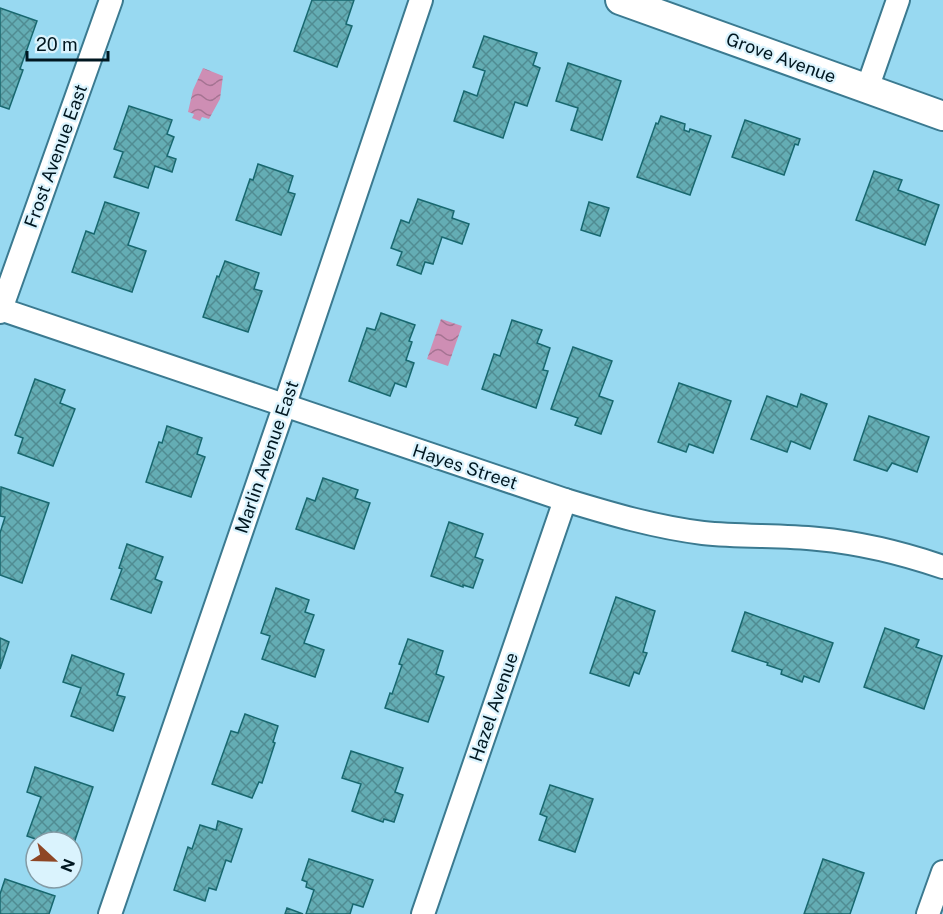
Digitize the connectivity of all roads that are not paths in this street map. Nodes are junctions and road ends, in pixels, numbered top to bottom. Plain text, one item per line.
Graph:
1 (111, 0) edge
2 (421, 0) edge
3 (620, 0) edge
4 (898, 0) edge
5 (867, 89) junction
6 (943, 116) edge
7 (0, 310) edge
8 (284, 407) junction
9 (565, 500) junction
10 (943, 567) edge
11 (943, 872) edge
12 (110, 914) edge
13 (423, 914) edge
14 (928, 914) edge

1 - 7 street, Frost Avenue East
2 - 8 street, Marlin Avenue East
3 - 5 street, Grove Avenue
4 - 5 street
5 - 6 street, Grove Avenue
7 - 8 street, Hayes Street
8 - 9 street, Hayes Street
8 - 12 street, Marlin Avenue East
9 - 10 street, Hayes Street
9 - 13 street, Hazel Avenue
11 - 14 street

